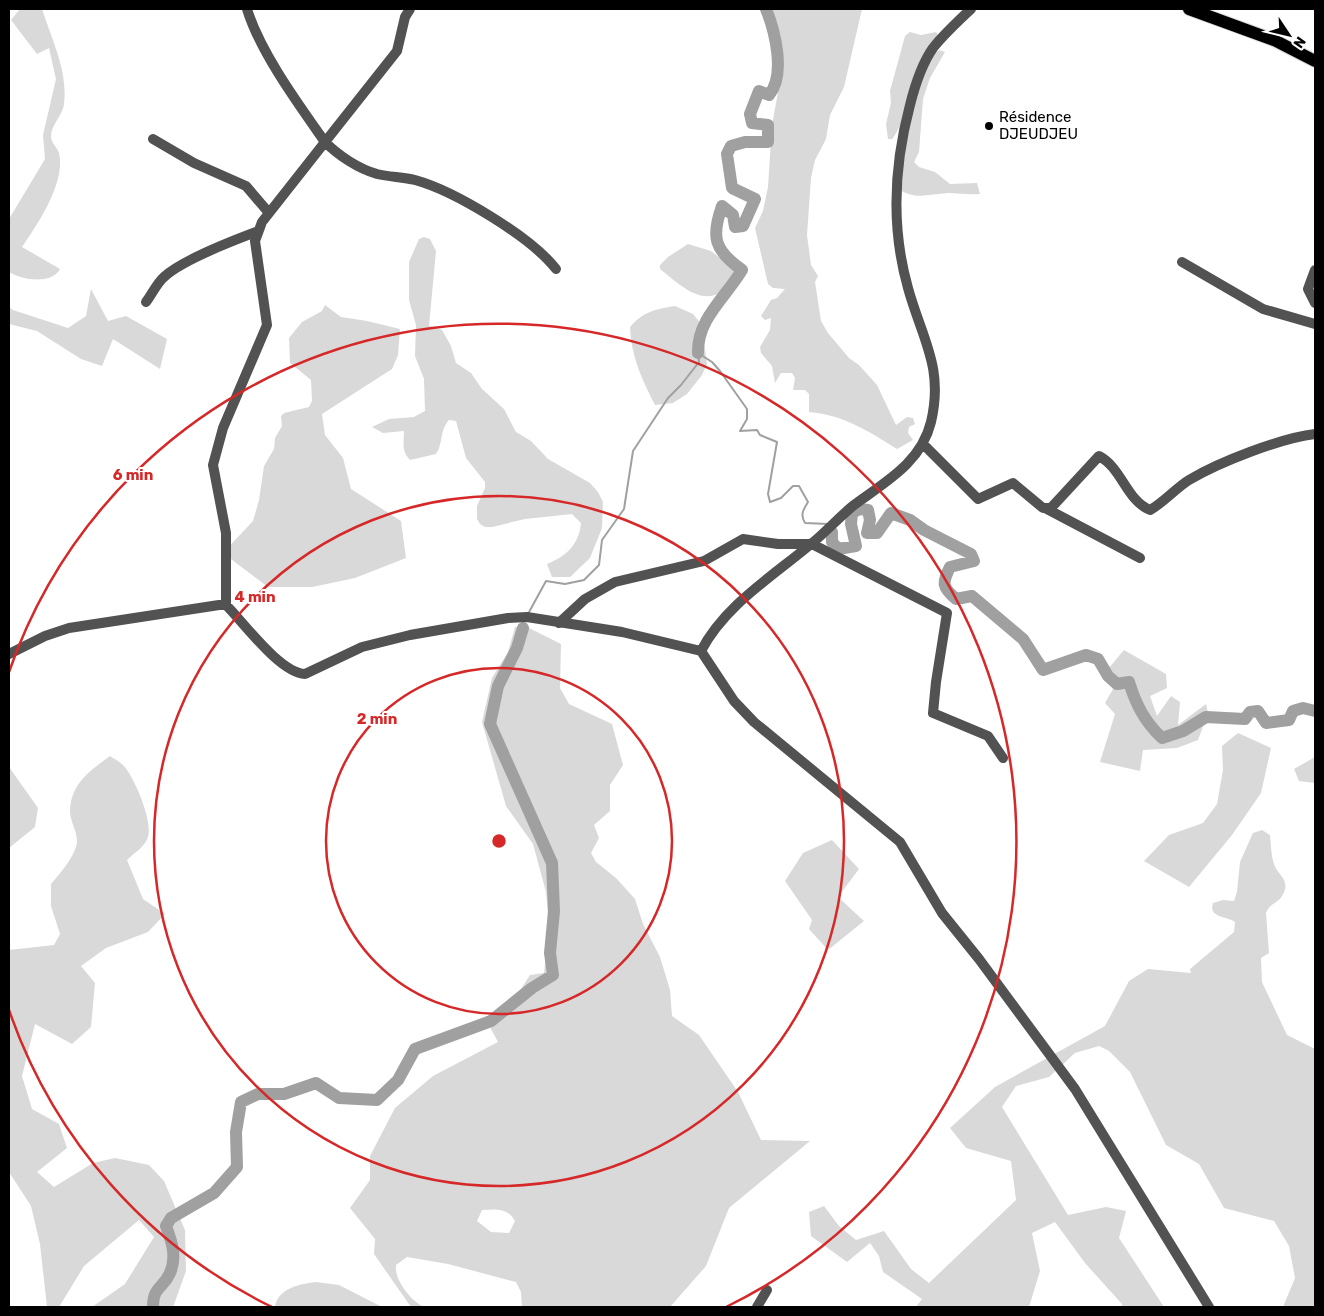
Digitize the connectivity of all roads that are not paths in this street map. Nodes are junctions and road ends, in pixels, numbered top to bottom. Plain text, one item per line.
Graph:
1 (247, 9) edge
2 (410, 9) edge
3 (970, 9) edge
4 (1189, 9) edge
5 (1315, 61) edge
6 (153, 139) dead end
7 (325, 142) junction
8 (269, 213) junction
9 (256, 232) junction
10 (1182, 262) dead end
11 (556, 269) dead end
12 (1315, 270) edge
13 (146, 302) dead end
14 (1315, 303) edge
15 (1315, 324) edge
16 (1315, 434) edge
17 (923, 444) junction
18 (1047, 509) junction
19 (812, 544) junction
20 (1140, 558) dead end
21 (226, 605) junction
22 (559, 623) junction
23 (701, 651) junction
24 (9, 654) edge
25 (1003, 758) dead end
26 (767, 1290) dead end
27 (757, 1307) edge
28 (1209, 1307) edge

1 - 7 street
2 - 7 street
3 - 17 street
4 - 5 main road
6 - 8 street
7 - 8 street
7 - 11 street
8 - 9 street
9 - 13 street
9 - 21 street
10 - 15 street
12 - 14 street
16 - 18 street
17 - 18 street
17 - 19 street
18 - 20 street
19 - 22 street
19 - 23 street
19 - 25 street
21 - 22 street
21 - 24 street
22 - 23 street
23 - 28 street
26 - 27 street

